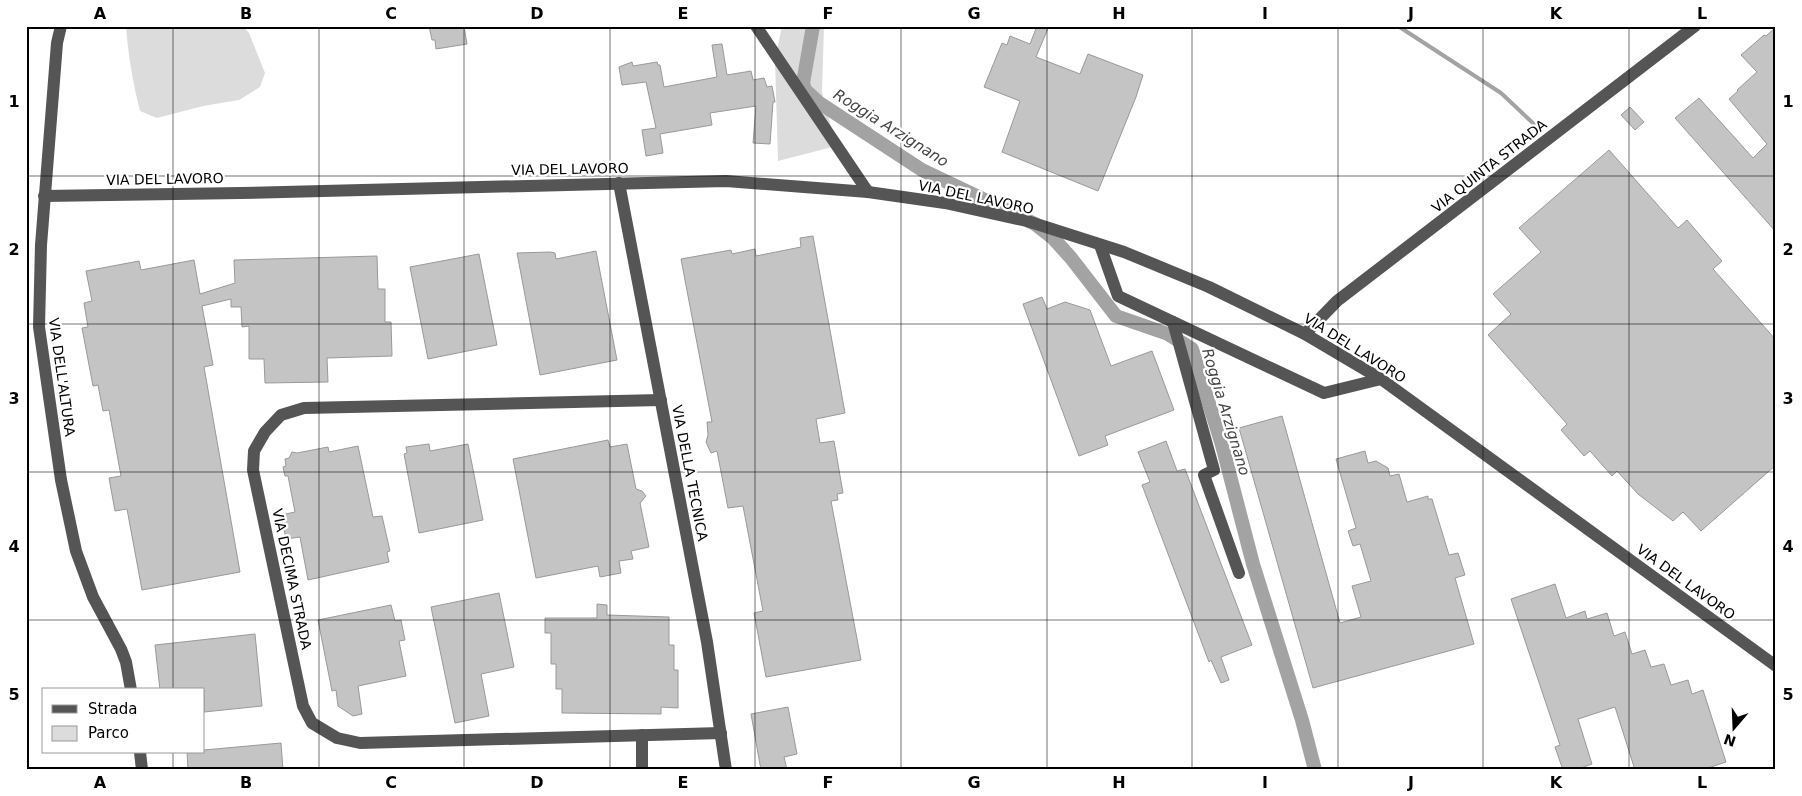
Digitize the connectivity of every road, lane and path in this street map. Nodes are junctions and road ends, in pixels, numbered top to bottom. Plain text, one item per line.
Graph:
1 (61, 26) edge
2 (756, 26) edge
3 (1695, 26) edge
4 (619, 183) junction
5 (868, 192) junction
6 (44, 196) junction
7 (1100, 245) junction
8 (1173, 322) junction
9 (1306, 334) junction
10 (1382, 380) junction
11 (661, 400) junction
12 (1239, 573) dead end
13 (1776, 666) edge
14 (131, 688) edge
15 (721, 733) junction
16 (642, 735) junction
17 (140, 754) edge
18 (142, 770) edge
19 (642, 770) edge
20 (726, 770) edge

1 - 6 street, VIA DELL'ALTURA
2 - 5 street
3 - 9 street, VIA QUINTA STRADA
4 - 5 street, VIA DEL LAVORO
4 - 6 street, VIA DEL LAVORO
4 - 11 street, VIA DELLA TECNICA
5 - 7 street, VIA DEL LAVORO
6 - 14 street, VIA DELL'ALTURA
7 - 8 street
7 - 9 street, VIA DEL LAVORO
8 - 10 street
8 - 12 street
9 - 10 street, VIA DEL LAVORO
10 - 13 street, VIA DEL LAVORO
11 - 15 street, VIA DELLA TECNICA
11 - 16 street, VIA DECIMA STRADA
15 - 16 street, VIA DECIMA STRADA
15 - 20 street, VIA DELLA TECNICA
16 - 19 street
17 - 18 street

